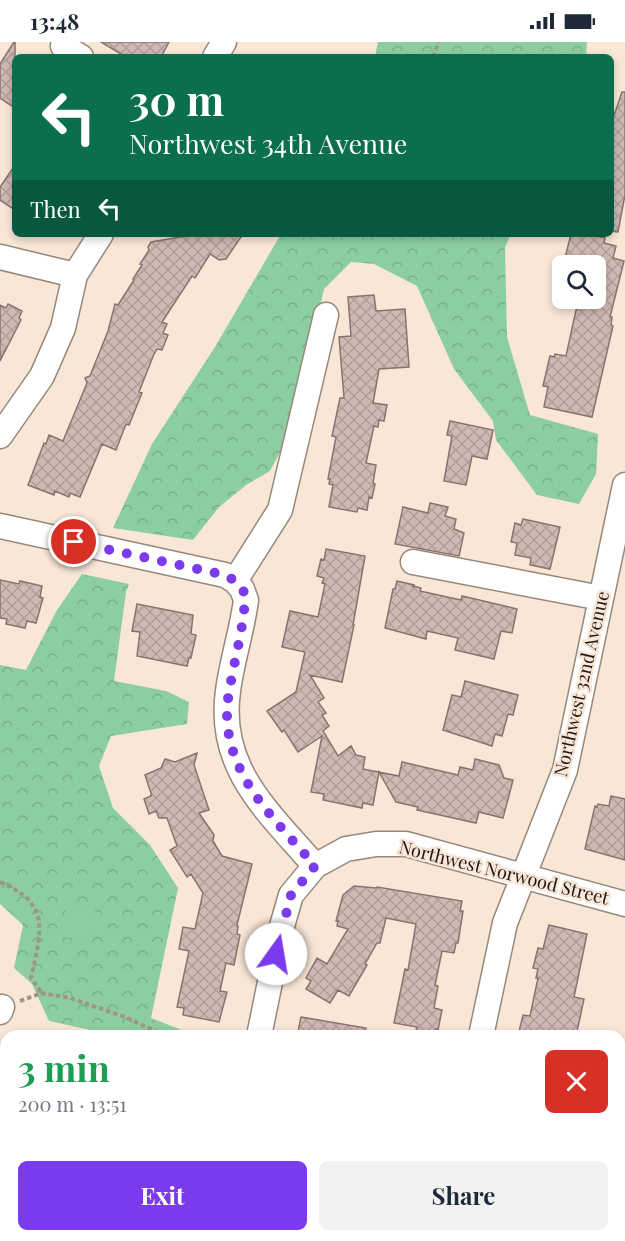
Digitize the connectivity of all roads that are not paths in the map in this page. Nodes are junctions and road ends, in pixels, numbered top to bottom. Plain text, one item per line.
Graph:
1 (99, 237) edge
2 (0, 257) edge
3 (75, 275) junction
4 (326, 315) dead end
5 (0, 436) edge
6 (625, 485) edge
7 (0, 526) edge
8 (413, 562) dead end
9 (236, 581) junction
10 (601, 598) junction
11 (315, 866) junction
12 (522, 878) junction
13 (625, 904) edge
14 (260, 1030) edge
15 (482, 1030) edge

1 - 3 street
2 - 3 street
3 - 5 street
4 - 9 street
6 - 10 street, Northwest 32nd Avenue
7 - 9 street
8 - 10 street
9 - 11 street
10 - 12 street, Northwest 32nd Avenue
11 - 12 street, Northwest Norwood Street
11 - 14 street
12 - 13 street, Northwest Norwood Street
12 - 15 street, Northwest 32nd Avenue

